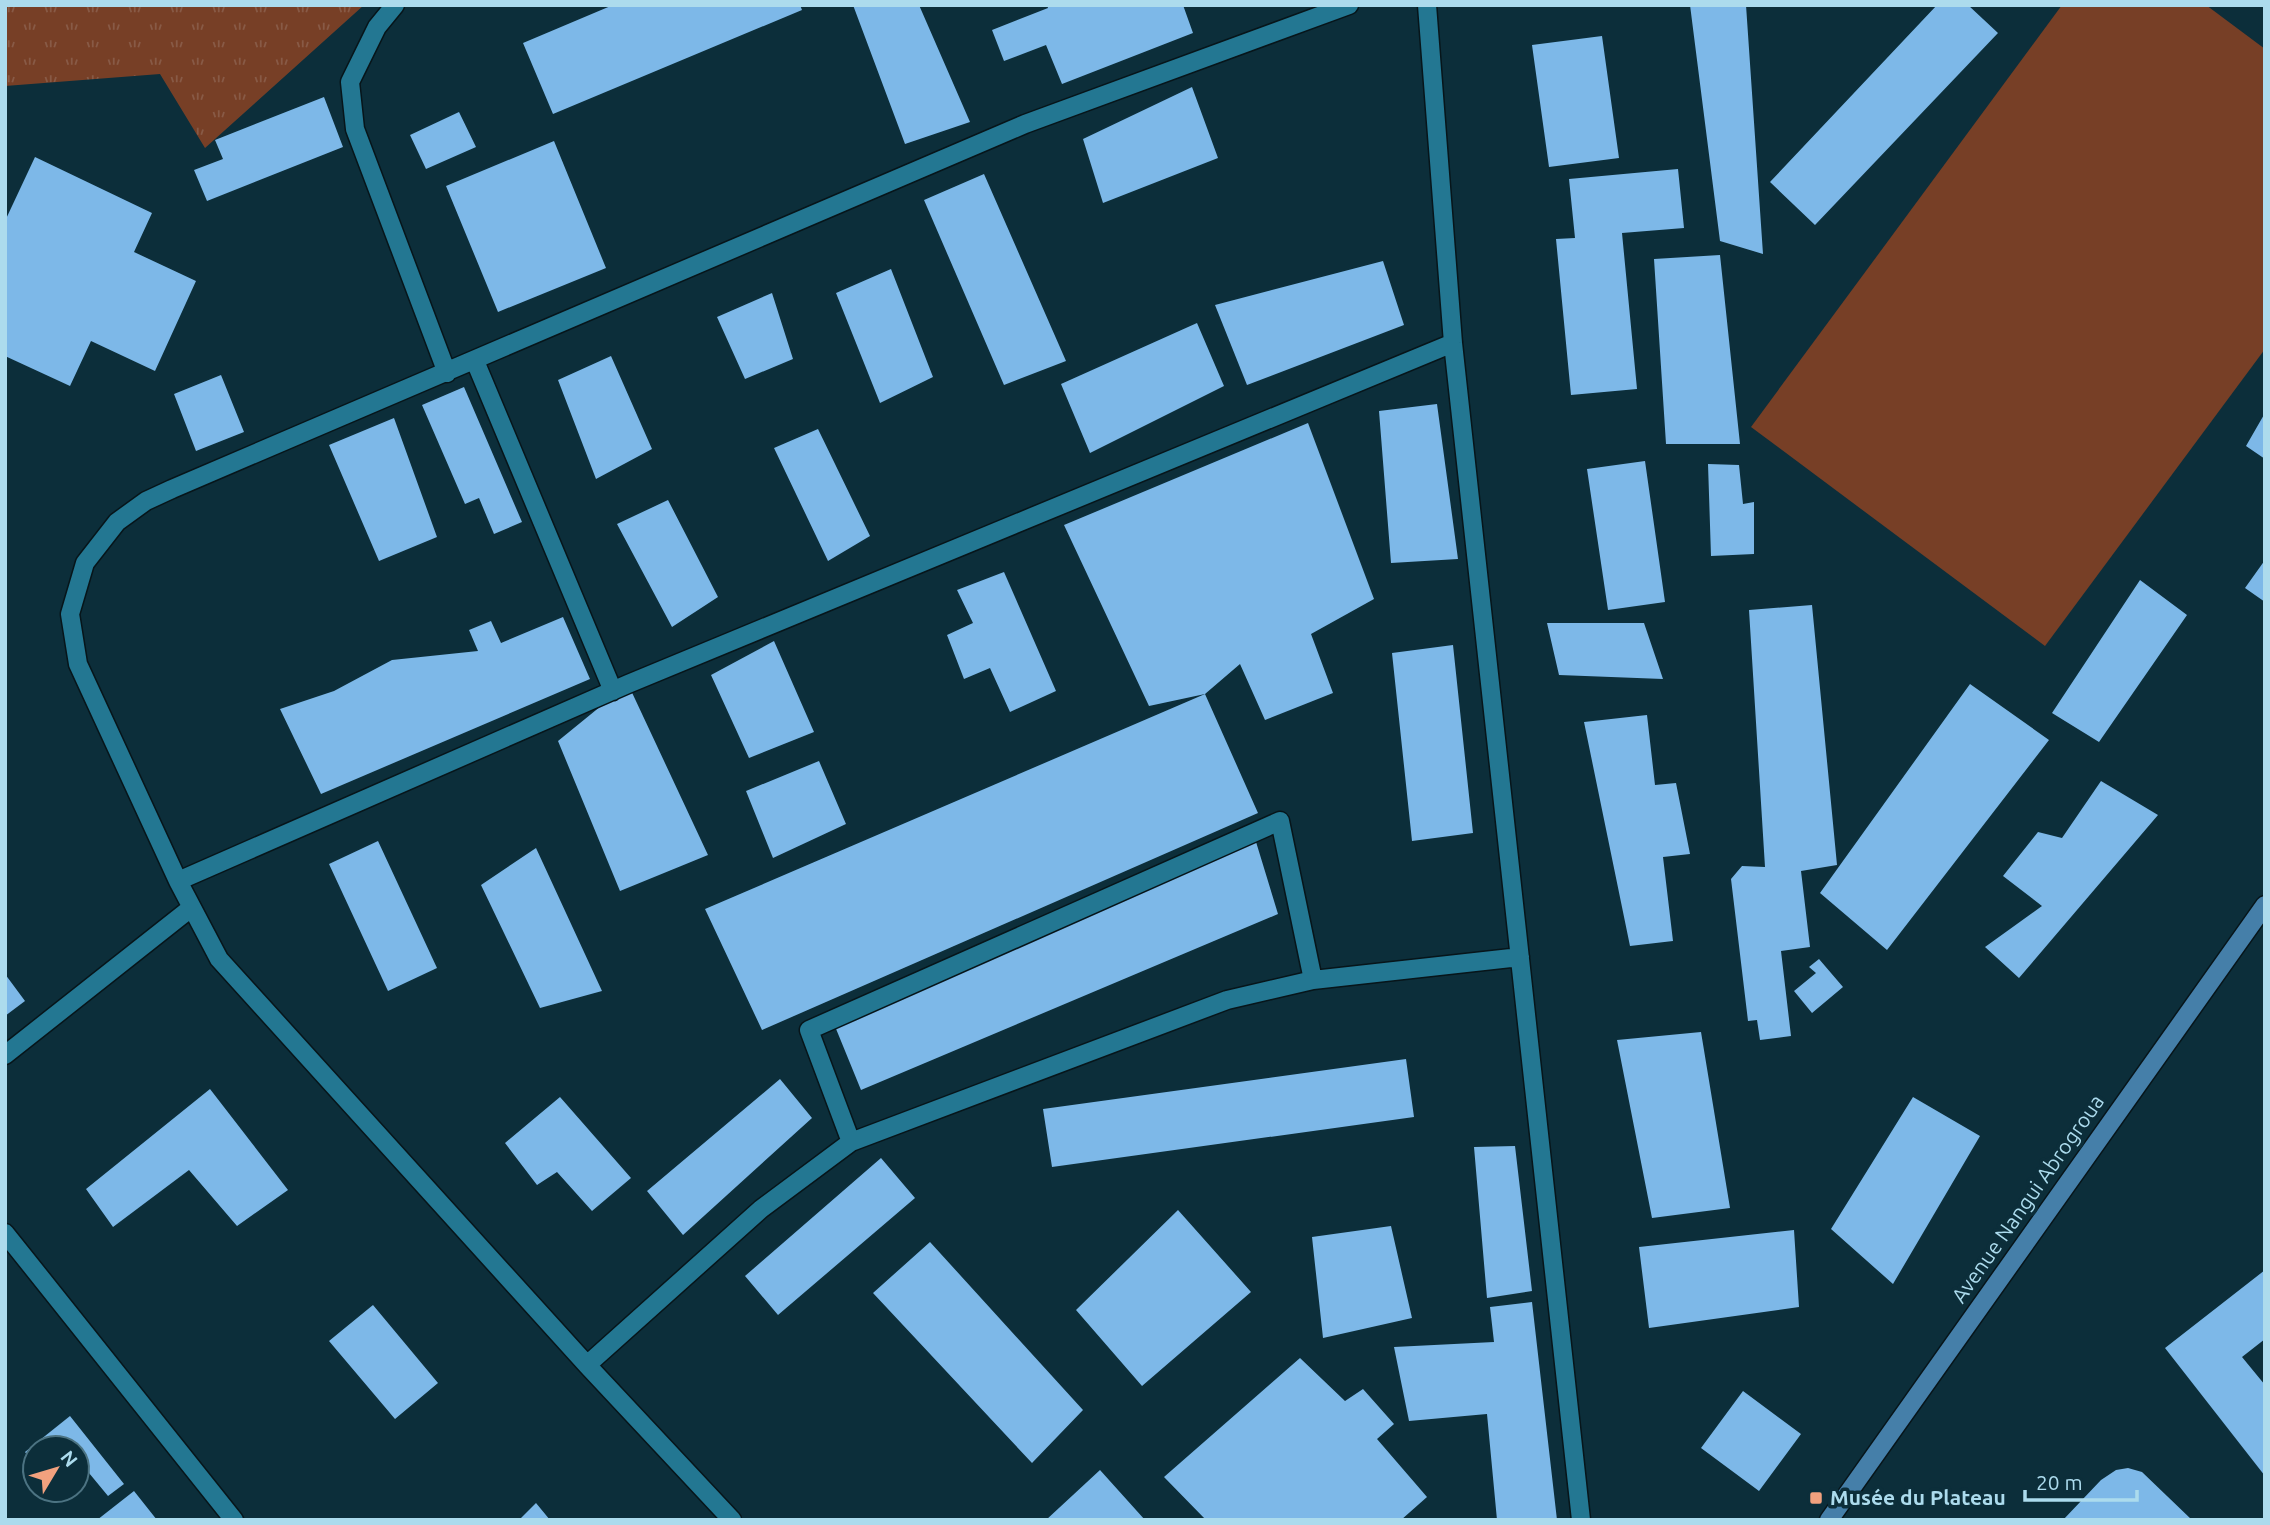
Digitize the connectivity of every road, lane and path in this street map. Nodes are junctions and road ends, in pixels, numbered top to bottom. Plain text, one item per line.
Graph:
1 (395, 5) edge
2 (1349, 5) edge
3 (1427, 5) edge
4 (1452, 342) junction
5 (475, 361) junction
6 (447, 373) junction
7 (613, 691) junction
8 (178, 881) junction
9 (2265, 905) edge
10 (191, 908) junction
11 (1520, 957) junction
12 (1313, 980) junction
13 (5, 1055) edge
14 (851, 1142) junction
15 (5, 1233) edge
16 (587, 1365) junction
17 (234, 1520) edge
18 (732, 1520) edge
19 (1581, 1520) edge
20 (1829, 1520) edge

1 - 6 lane
2 - 5 lane
3 - 4 lane
4 - 7 lane
4 - 11 lane
5 - 6 lane
5 - 7 lane
6 - 8 lane
7 - 8 lane
8 - 10 lane
9 - 20 main road, Avenue Nangui Abrogroua
10 - 13 lane
10 - 16 lane
11 - 12 lane
11 - 19 lane
12 - 14 lane
12 - 14 lane
14 - 16 lane
15 - 17 lane
16 - 18 lane

